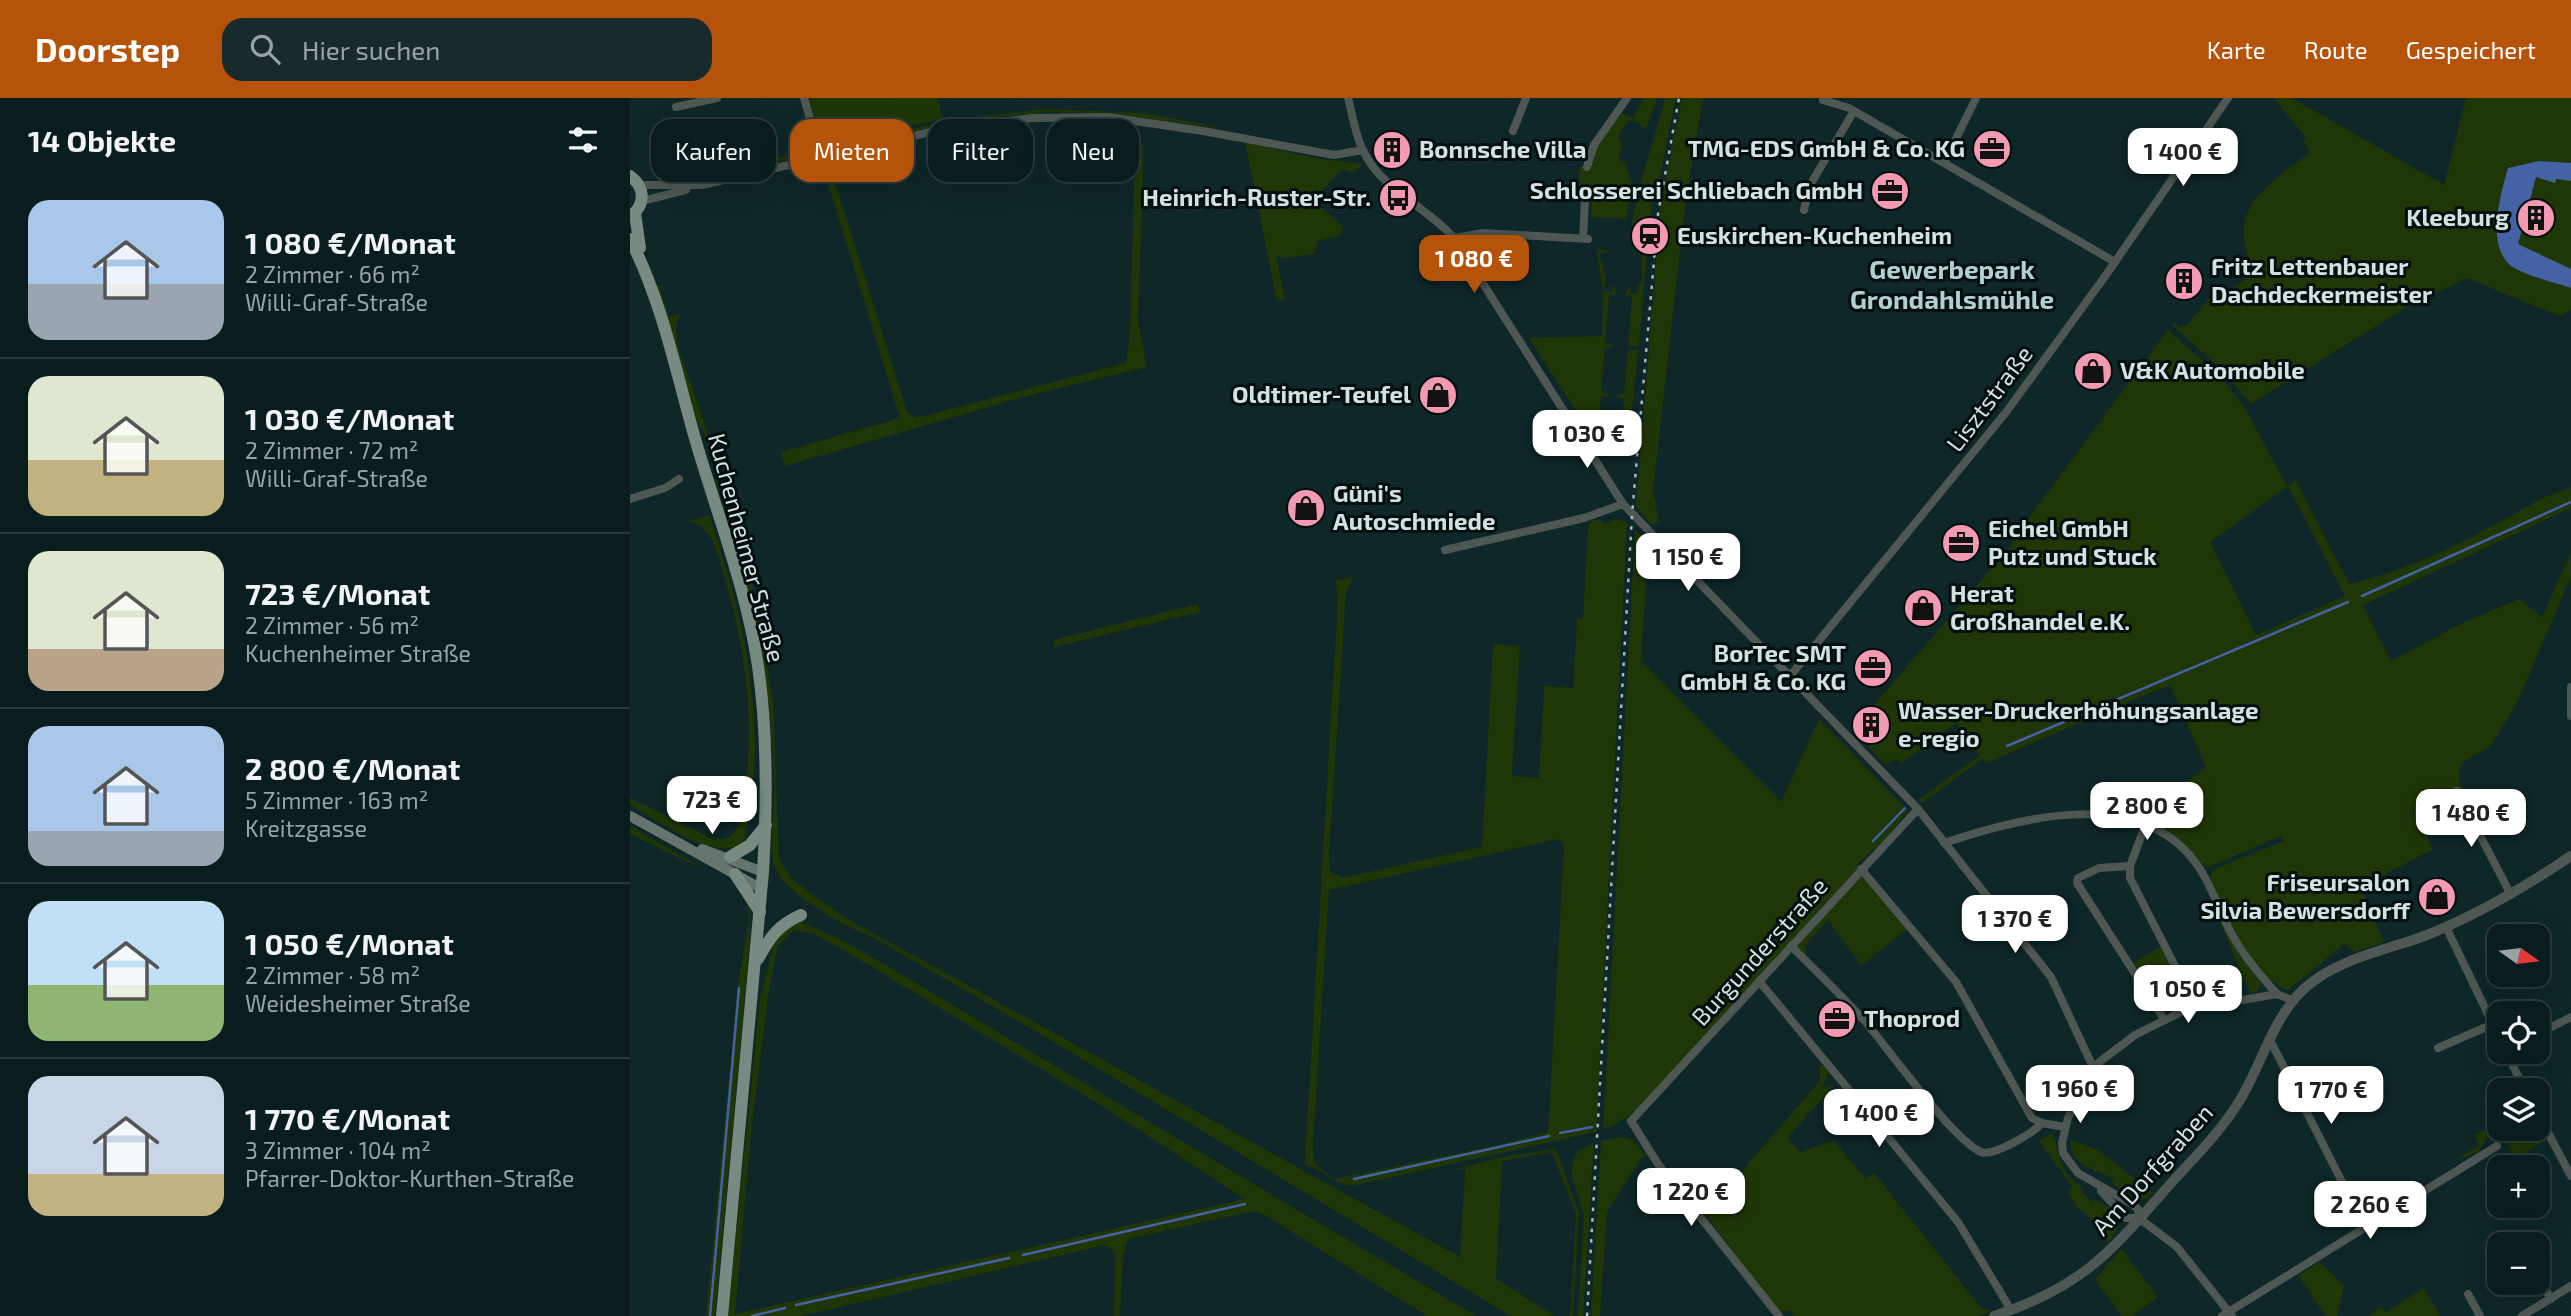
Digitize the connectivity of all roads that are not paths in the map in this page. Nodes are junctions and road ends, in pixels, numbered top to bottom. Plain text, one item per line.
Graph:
1 (717, 98) edge
2 (804, 98) edge
3 (1348, 98) edge
4 (1526, 98) edge
5 (1627, 98) edge
6 (1976, 98) edge
7 (2228, 98) edge
8 (1824, 100) dead end
9 (676, 107) dead end
10 (1854, 111) junction
11 (810, 119) edge
12 (1513, 131) dead end
13 (914, 136) edge
14 (1363, 150) junction
15 (1944, 163) junction
16 (790, 164) edge
17 (1587, 167) dead end
18 (635, 181) edge
19 (702, 185) junction
20 (1585, 201) dead end
21 (636, 210) edge
22 (1804, 210) dead end
23 (1454, 237) junction
24 (630, 239) edge
25 (2115, 262) junction
26 (648, 282) junction
27 (679, 479) dead end
28 (630, 499) edge
29 (1623, 504) junction
30 (1446, 550) dead end
31 (1790, 676) junction
32 (2571, 687) edge
33 (2571, 716) edge
34 (2457, 791) dead end
35 (1918, 809) junction
36 (630, 816) edge
37 (766, 825) junction
38 (2145, 826) junction
39 (1944, 843) junction
40 (686, 845) junction
41 (2571, 856) edge
42 (730, 857) junction
43 (2130, 866) junction
44 (1861, 869) junction
45 (763, 872) junction
46 (735, 874) junction
47 (762, 889) junction
48 (2511, 895) junction
49 (760, 912) junction
50 (802, 915) dead end
51 (2446, 927) junction
52 (1791, 946) junction
53 (755, 965) junction
54 (1759, 981) junction
55 (2277, 994) junction
56 (2294, 1000) junction
57 (2185, 1010) junction
58 (2487, 1012) edge
59 (2571, 1017) edge
60 (2164, 1019) junction
61 (2487, 1027) edge
62 (2550, 1028) edge
63 (2270, 1040) junction
64 (2438, 1048) dead end
65 (2093, 1067) junction
66 (2042, 1123) junction
67 (2065, 1127) junction
68 (2550, 1137) edge
69 (2497, 1146) dead end
70 (2571, 1176) edge
71 (2097, 1186) junction
72 (2139, 1218) junction
73 (2365, 1227) junction
74 (2571, 1286) edge
75 (2468, 1294) dead end
76 (2549, 1295) edge
77 (2551, 1299) junction
78 (2011, 1310) junction
79 (2227, 1314) edge
80 (722, 1316) edge
81 (1779, 1316) edge
82 (1994, 1316) edge
83 (2480, 1316) edge
84 (2522, 1316) edge

1 - 9 street
2 - 11 street
3 - 14 street
4 - 12 street
5 - 17 street
6 - 15 street
7 - 25 street, Lisztstraße
8 - 10 street
10 - 15 street
10 - 22 street
13 - 14 street
14 - 23 street
15 - 25 street
16 - 19 street
18 - 19 street
18 - 21 main road, Kuchenheimer Straße
19 - 21 street
20 - 23 street
21 - 26 main road, Kuchenheimer Straße
23 - 29 street
24 - 26 main road, Kuchenheimer Straße
25 - 31 street, Lisztstraße
26 - 37 main road, Kuchenheimer Straße
27 - 28 street
29 - 30 street
29 - 31 street
31 - 35 street
32 - 33 street
34 - 48 street
35 - 39 street
35 - 44 street, Burgunderstraße
36 - 40 main road
37 - 42 main road
37 - 45 main road, Kuchenheimer Straße
38 - 39 street
38 - 43 street
38 - 55 street
39 - 65 street
40 - 42 main road
40 - 46 main road
41 - 48 street, Am Dorfgraben
42 - 45 main road
43 - 57 street
43 - 60 street
44 - 52 street, Burgunderstraße
44 - 66 street
45 - 47 main road, Kuchenheimer Straße
46 - 47 main road
46 - 49 main road
47 - 49 main road, Kuchenheimer Straße
48 - 51 street, Am Dorfgraben
49 - 53 main road, Kuchenheimer Straße
50 - 53 main road
51 - 56 street, Am Dorfgraben
51 - 58 street
52 - 54 street, Burgunderstraße
52 - 66 street
53 - 80 main road, Kuchenheimer Straße
54 - 78 street
54 - 81 street, Burgunderstraße
55 - 56 street
55 - 57 street
56 - 63 street, Am Dorfgraben
57 - 60 street
59 - 62 street
60 - 65 street
61 - 64 street
63 - 72 street, Am Dorfgraben
63 - 73 street
65 - 67 street
66 - 67 street
67 - 71 street
68 - 70 street
69 - 73 street
71 - 72 street
71 - 72 street
72 - 78 street, Am Dorfgraben
72 - 79 street
73 - 79 street
74 - 77 street
75 - 83 street
76 - 77 street
77 - 84 street
78 - 82 street, Am Dorfgraben

